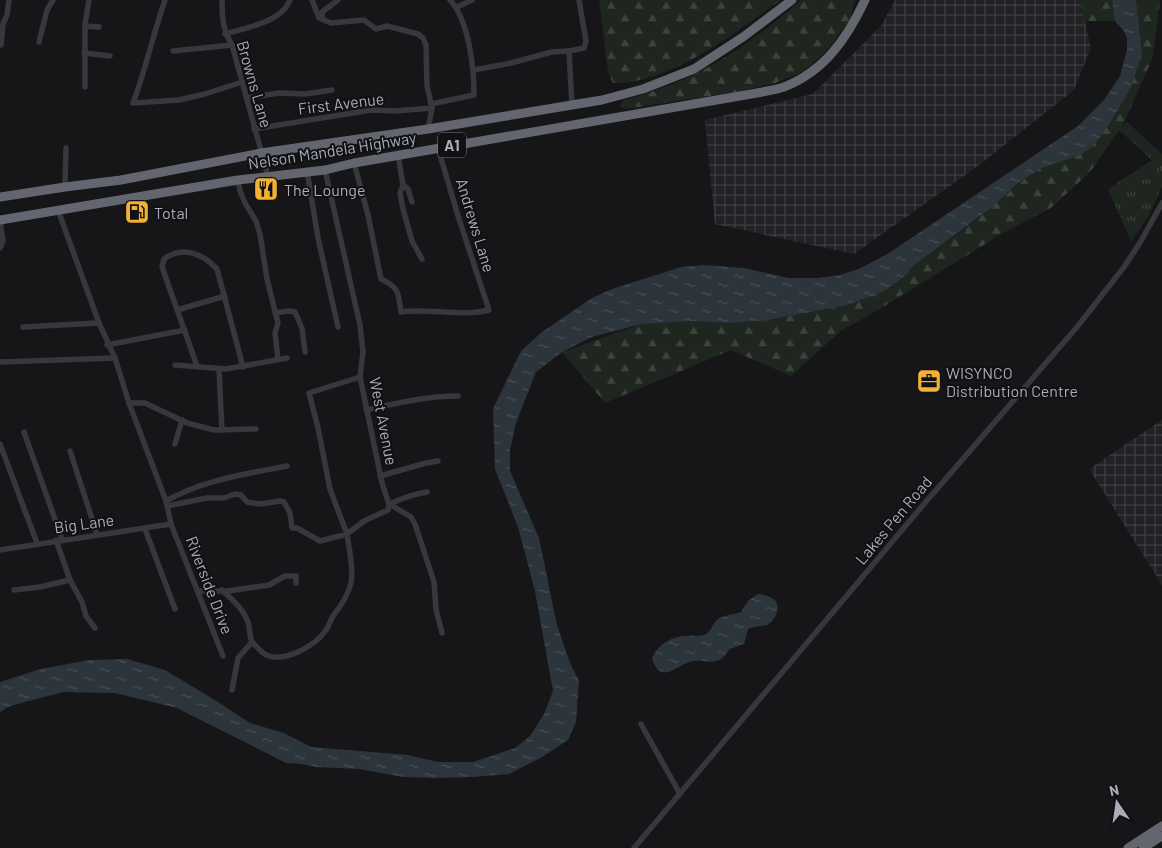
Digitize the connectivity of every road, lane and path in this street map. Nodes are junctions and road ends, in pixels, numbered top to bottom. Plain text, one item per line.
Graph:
1 (9, 0) edge
2 (53, 0) edge
3 (89, 0) edge
4 (165, 0) edge
5 (222, 0) edge
6 (290, 0) edge
7 (312, 0) edge
8 (338, 0) edge
9 (450, 0) edge
10 (472, 0) edge
11 (579, 0) edge
12 (792, 0) edge
13 (865, 0) edge
14 (457, 7) junction
15 (323, 19) junction
16 (85, 26) junction
17 (99, 27) dead end
18 (225, 34) junction
19 (40, 42) dead end
20 (1, 45) dead end
21 (232, 46) junction
22 (173, 51) dead end
23 (570, 51) junction
24 (84, 53) junction
25 (110, 56) dead end
26 (474, 70) junction
27 (242, 82) junction
28 (85, 87) dead end
29 (332, 90) dead end
30 (247, 98) junction
31 (572, 105) junction
32 (431, 106) junction
33 (254, 129) junction
34 (428, 129) junction
35 (66, 148) dead end
36 (438, 148) junction
37 (261, 153) junction
38 (398, 155) junction
39 (354, 163) junction
40 (325, 170) junction
41 (307, 171) junction
42 (268, 176) junction
43 (238, 180) junction
44 (403, 186) junction
45 (65, 187) junction
46 (0, 198) edge
47 (412, 202) dead end
48 (1162, 203) edge
49 (58, 210) junction
50 (0, 220) edge
51 (0, 248) edge
52 (422, 259) dead end
53 (224, 296) junction
54 (177, 310) junction
55 (275, 313) junction
56 (99, 323) junction
57 (23, 327) dead end
58 (338, 327) dead end
59 (185, 330) junction
60 (108, 344) junction
61 (305, 352) dead end
62 (115, 358) junction
63 (287, 358) dead end
64 (278, 359) junction
65 (0, 362) edge
66 (175, 365) dead end
67 (197, 366) junction
68 (243, 367) junction
69 (220, 369) junction
70 (360, 378) junction
71 (458, 396) dead end
72 (129, 403) junction
73 (366, 410) junction
74 (182, 420) junction
75 (256, 429) dead end
76 (222, 430) junction
77 (24, 432) dead end
78 (0, 444) edge
79 (175, 444) dead end
80 (70, 451) dead end
81 (438, 461) dead end
82 (287, 466) dead end
83 (380, 476) junction
84 (428, 492) dead end
85 (166, 503) junction
86 (390, 504) junction
87 (171, 524) junction
88 (144, 529) junction
89 (97, 534) junction
90 (347, 534) junction
91 (62, 539) junction
92 (56, 540) junction
93 (37, 543) junction
94 (0, 550) edge
95 (70, 580) junction
96 (296, 583) dead end
97 (14, 590) dead end
98 (222, 590) junction
99 (198, 591) junction
100 (175, 609) dead end
101 (95, 628) dead end
102 (442, 633) dead end
103 (252, 642) junction
104 (223, 656) dead end
105 (232, 690) dead end
106 (642, 724) dead end
107 (680, 794) junction
108 (1162, 826) edge
109 (1162, 836) edge
110 (634, 848) edge
111 (1128, 848) edge
112 (1143, 848) edge

1 - 20 street
2 - 19 street
3 - 16 street
4 - 27 street
5 - 18 street, Browns Lane
6 - 18 street
7 - 15 street
8 - 15 street
9 - 14 street
10 - 14 street
11 - 23 street
12 - 31 highway, Nelson Mandela Highway / A1
13 - 36 highway, Nelson Mandela Highway / A1
14 - 26 street
15 - 32 street
16 - 17 street
16 - 24 street
18 - 21 street, Browns Lane
21 - 22 street
21 - 27 street, Browns Lane
23 - 26 street
23 - 31 street
24 - 25 street
24 - 28 street
26 - 32 street, First Avenue
27 - 30 street, Browns Lane
29 - 30 street
30 - 33 street, Browns Lane
31 - 34 highway, Nelson Mandela Highway / A1
32 - 33 street, First Avenue
32 - 34 street
33 - 37 street, Browns Lane
34 - 37 highway, Nelson Mandela Highway / A1
35 - 45 street
36 - 38 highway, Nelson Mandela Highway / A1
36 - 39 street, Andrews Lane
37 - 42 street, Browns Lane
37 - 45 highway, Nelson Mandela Highway / A1
38 - 39 highway, Nelson Mandela Highway / A1
38 - 44 street
39 - 40 highway, Nelson Mandela Highway / A1
40 - 41 highway, Nelson Mandela Highway / A1
40 - 70 street, West Avenue
41 - 42 highway, Nelson Mandela Highway / A1
41 - 58 street
42 - 43 highway, Nelson Mandela Highway / A1
43 - 49 highway, Nelson Mandela Highway / A1
43 - 55 street
44 - 47 street
44 - 52 street
45 - 46 highway, Nelson Mandela Highway / A1
48 - 107 street, Lakes Pen Road
49 - 50 highway, Nelson Mandela Highway / A1
49 - 56 street, Riverside Drive
50 - 51 street
53 - 54 street
53 - 54 street
53 - 68 street
54 - 59 street
55 - 61 street
55 - 64 street
56 - 57 street
56 - 60 street, Riverside Drive
59 - 60 street
59 - 67 street
60 - 62 street, Riverside Drive
62 - 65 street
62 - 72 street, Riverside Drive
63 - 64 street
64 - 68 street
66 - 67 street
67 - 69 street
68 - 69 street
69 - 76 street
70 - 73 street, West Avenue
70 - 90 street
71 - 73 street
72 - 74 street
72 - 85 street, Riverside Drive
73 - 83 street, West Avenue
74 - 76 street
74 - 79 street
75 - 76 street
77 - 91 street
78 - 93 street
80 - 89 street
81 - 83 street
82 - 85 street
83 - 86 street, West Avenue
84 - 86 street
85 - 87 street, Riverside Drive
85 - 90 street
86 - 90 street
86 - 102 street
87 - 88 street, Big Lane
87 - 99 street, Riverside Drive
88 - 89 street, Big Lane
88 - 100 street
89 - 91 street, Big Lane
90 - 103 street
91 - 92 street, Big Lane
92 - 93 street, Big Lane
92 - 95 street
93 - 94 street, Big Lane
95 - 97 street
95 - 101 street
96 - 98 street
98 - 99 street
98 - 103 street
99 - 104 street, Riverside Drive
103 - 105 street
106 - 107 street
107 - 110 street, Lakes Pen Road
108 - 111 highway
109 - 112 highway

